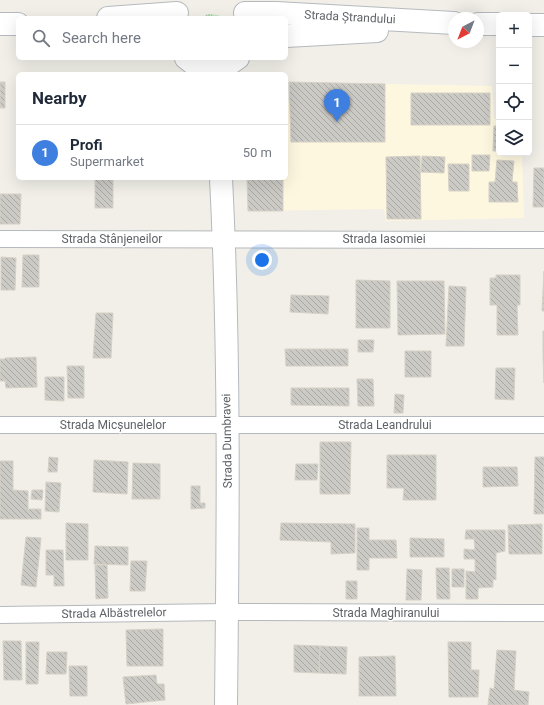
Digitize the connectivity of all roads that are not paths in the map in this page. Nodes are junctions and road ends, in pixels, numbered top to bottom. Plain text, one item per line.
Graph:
1 (181, 10) edge
2 (242, 10) edge
3 (126, 16) edge
4 (448, 23) edge
5 (0, 24) edge
6 (16, 24) edge
7 (532, 25) edge
8 (544, 25) edge
9 (448, 26) edge
10 (288, 36) edge
11 (188, 60) edge
12 (235, 60) edge
13 (215, 71) edge
14 (221, 180) edge
15 (0, 239) edge
16 (224, 239) junction
17 (544, 240) edge
18 (0, 425) edge
19 (227, 425) junction
20 (544, 425) edge
21 (227, 612) junction
22 (544, 613) edge
23 (0, 615) edge
24 (226, 705) edge

1 - 3 main road
2 - 4 main road, Strada Ștrandului
5 - 6 main road
7 - 8 main road
9 - 10 main road, Strada Ștrandului
11 - 13 main road
12 - 13 main road
14 - 16 main road, Strada Dumbravei
15 - 16 street, Strada Stânjeneilor
16 - 17 street, Strada Iasomiei
16 - 19 main road, Strada Dumbravei
18 - 19 street, Strada Micșunelelor
19 - 20 street, Strada Leandrului
19 - 21 main road, Strada Dumbravei
21 - 22 street, Strada Maghiranului
21 - 23 street, Strada Albăstrelelor
21 - 24 main road, Strada Dumbravei

